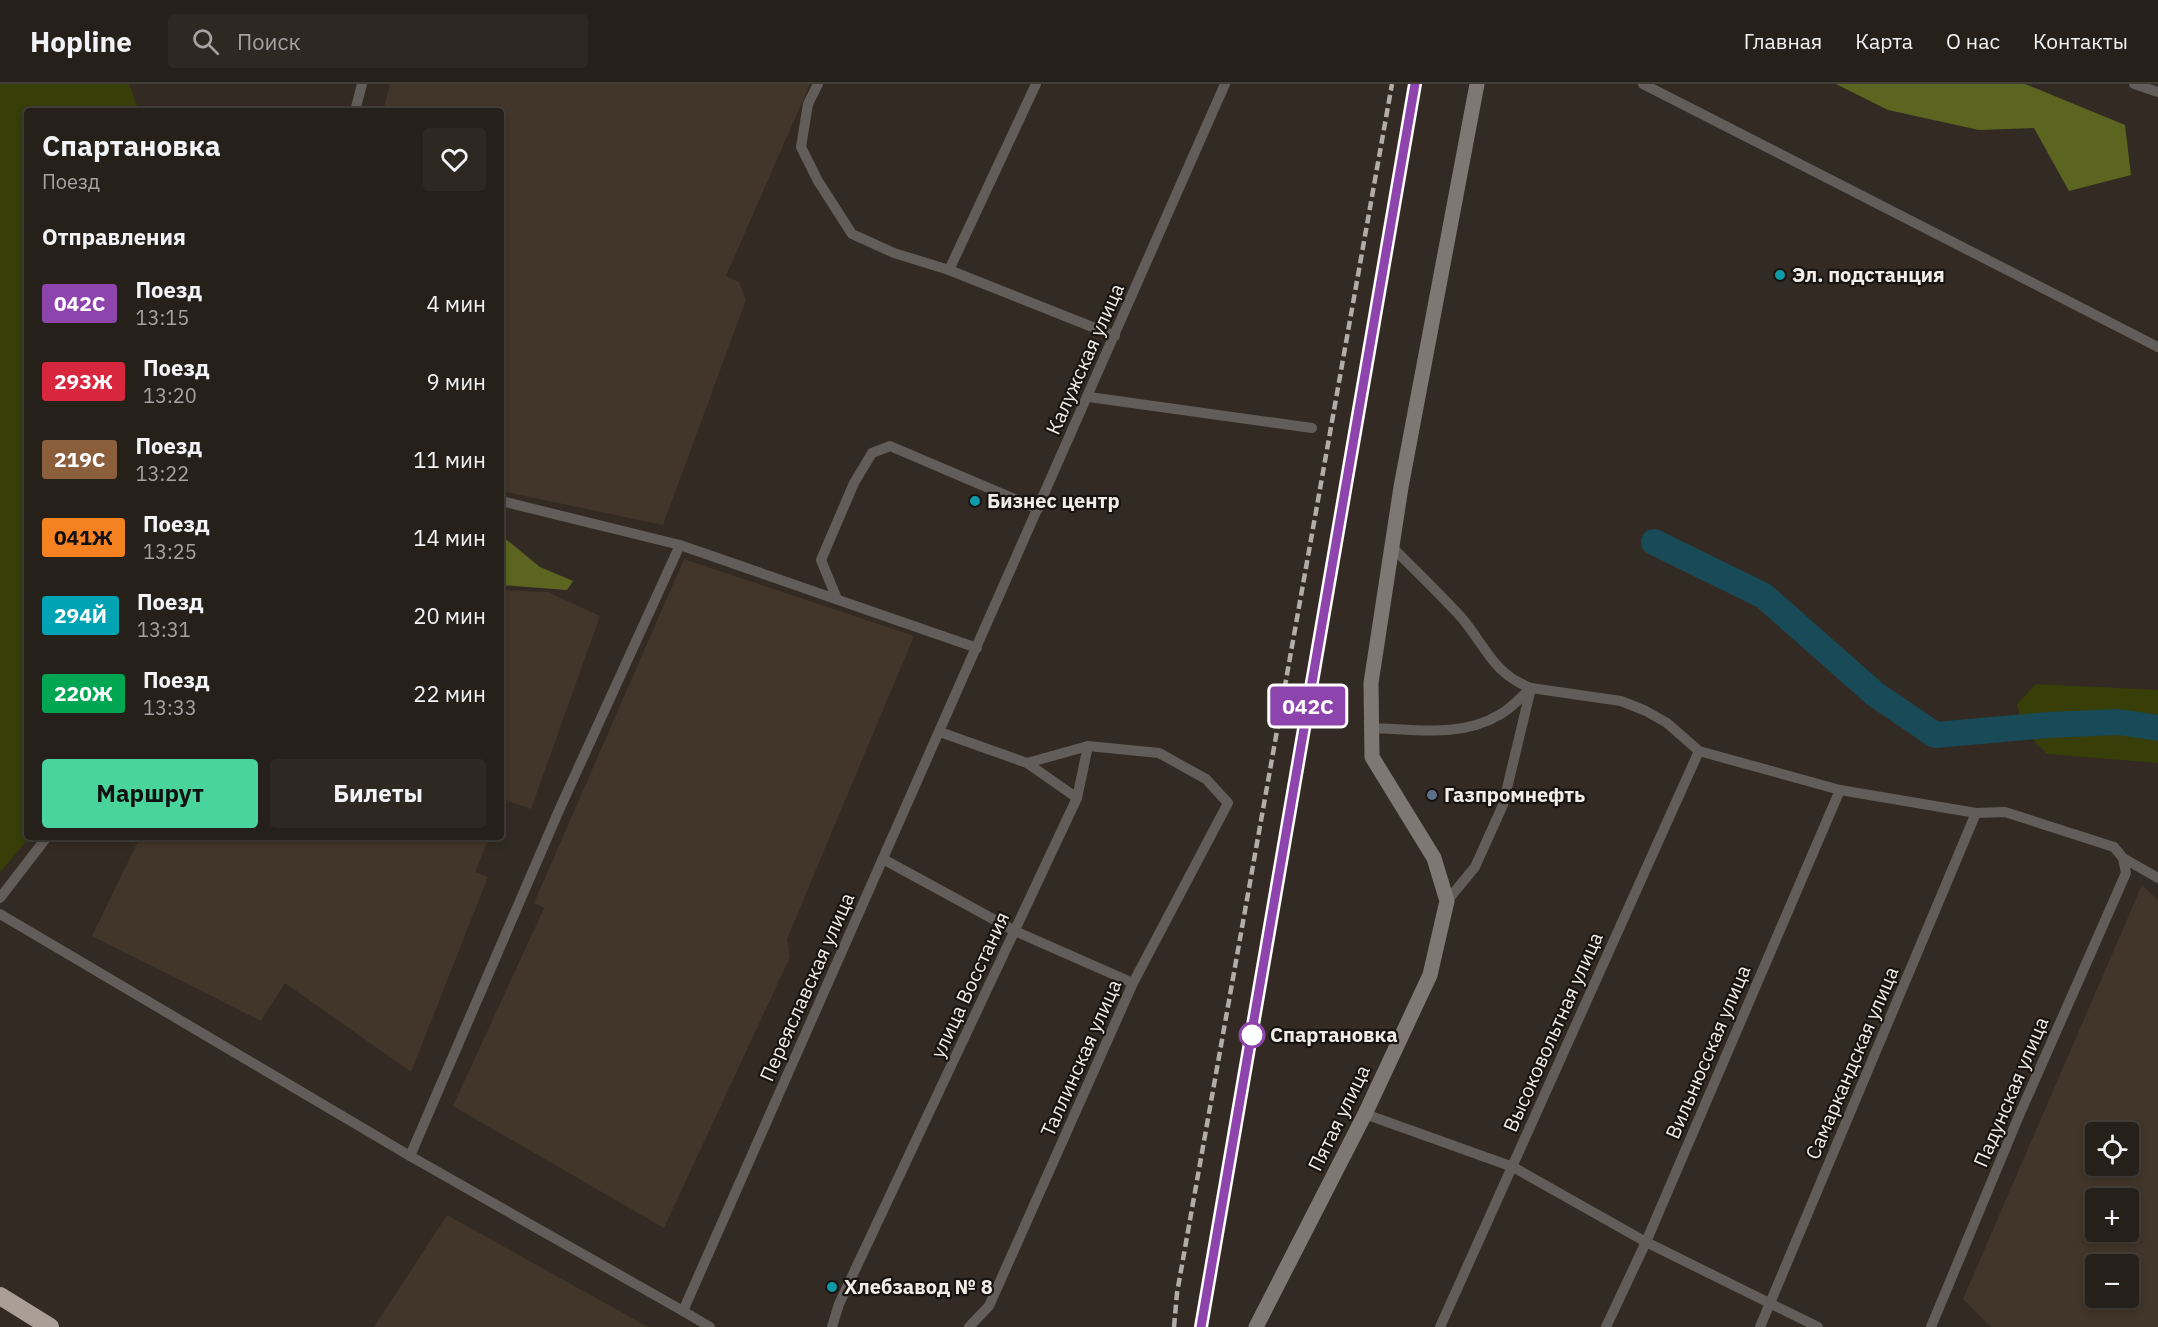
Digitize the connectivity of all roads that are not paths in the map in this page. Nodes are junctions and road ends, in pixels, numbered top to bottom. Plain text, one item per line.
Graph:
1 (362, 84) edge
2 (818, 84) edge
3 (1036, 84) edge
4 (1225, 84) edge
5 (1477, 84) edge
6 (1643, 84) edge
7 (2134, 84) edge
8 (2158, 92) edge
9 (356, 108) edge
10 (949, 270) junction
11 (1115, 336) junction
12 (2158, 347) edge
13 (1089, 397) junction
14 (1312, 428) dead end
15 (504, 502) edge
16 (1038, 509) junction
17 (680, 545) junction
18 (1392, 547) junction
19 (837, 599) junction
20 (977, 648) junction
21 (1531, 688) junction
22 (1371, 728) junction
23 (940, 732) junction
24 (1088, 746) junction
25 (1699, 751) junction
26 (1027, 763) junction
27 (1840, 790) junction
28 (1077, 798) junction
29 (1976, 813) junction
30 (45, 840) edge
31 (2123, 858) junction
32 (884, 859) junction
33 (2158, 878) edge
34 (0, 898) edge
35 (1447, 901) junction
36 (0, 914) edge
37 (1015, 931) junction
38 (1133, 983) junction
39 (1365, 1114) junction
40 (410, 1156) junction
41 (1513, 1167) junction
42 (1646, 1242) junction
43 (0, 1296) edge
44 (1769, 1305) junction
45 (683, 1311) junction
46 (50, 1327) edge
47 (710, 1327) edge
48 (832, 1327) edge
49 (969, 1327) edge
50 (1256, 1327) edge
51 (1440, 1327) edge
52 (1606, 1327) edge
53 (1760, 1327) edge
54 (1818, 1327) edge
55 (1931, 1327) edge

1 - 9 street
2 - 10 street
3 - 10 street
4 - 11 street, Калужская улица
5 - 18 street
6 - 12 street
7 - 8 street
10 - 11 street
11 - 13 street, Калужская улица
13 - 14 street
13 - 16 street, Калужская улица
15 - 17 street
16 - 19 street
16 - 20 street, Калужская улица
17 - 19 street
17 - 40 street
18 - 21 street
18 - 22 street
19 - 20 street
20 - 23 street, Переяславская улица
21 - 22 street
21 - 25 street
21 - 35 street, Пятая улица
22 - 35 street
23 - 26 street
23 - 32 street, Переяславская улица
24 - 26 street
24 - 28 street, улица Восстания
24 - 38 street, Таллинская улица
25 - 27 street
25 - 41 street, Высоковольтная улица
26 - 28 street
27 - 29 street
27 - 42 street, Вильнюсская улица
28 - 37 street, улица Восстания
29 - 31 street
29 - 44 street, Самаркандская улица
30 - 34 street
31 - 33 street
31 - 55 street, Падунская улица
32 - 37 street
32 - 45 street, Переяславская улица
35 - 39 street, Пятая улица
36 - 40 street
37 - 38 street
37 - 48 street, улица Восстания
38 - 49 street, Таллинская улица
39 - 41 street
39 - 50 street, Пятая улица
40 - 45 street
41 - 42 street
41 - 51 street, Высоковольтная улица
42 - 44 street
42 - 52 street, Вильнюсская улица
43 - 46 highway
44 - 53 street, Самаркандская улица
44 - 54 street
45 - 47 street

